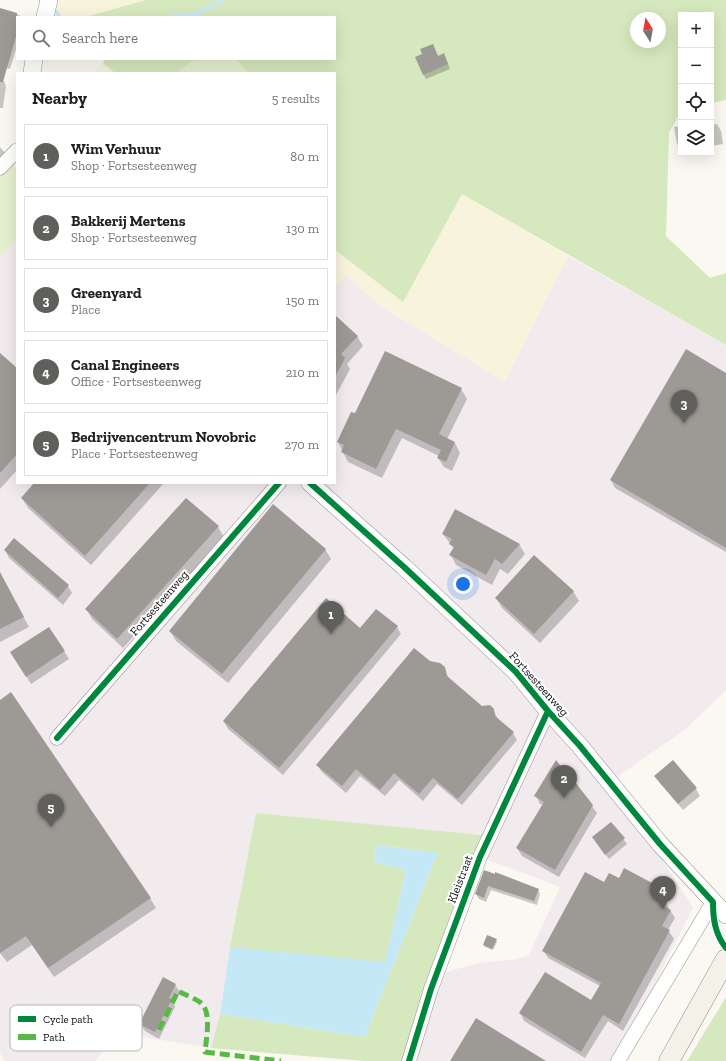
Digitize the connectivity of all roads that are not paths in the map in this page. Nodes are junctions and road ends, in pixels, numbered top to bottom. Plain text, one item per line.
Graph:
1 (49, 0) edge
2 (45, 16) edge
3 (34, 60) edge
4 (32, 72) edge
5 (16, 151) edge
6 (0, 168) edge
7 (278, 484) edge
8 (311, 484) edge
9 (548, 711) junction
10 (57, 738) dead end
11 (713, 902) junction
12 (726, 915) edge
13 (726, 959) edge
14 (409, 1061) edge
15 (618, 1061) edge
16 (669, 1061) edge

1 - 2 street
3 - 4 street
5 - 6 street
7 - 10 street, Fortsesteenweg
8 - 9 street, Fortsesteenweg
9 - 11 street, Fortsesteenweg
9 - 14 street, Kleistraat
11 - 12 street, Fortsesteenweg
11 - 15 street
13 - 16 main road

